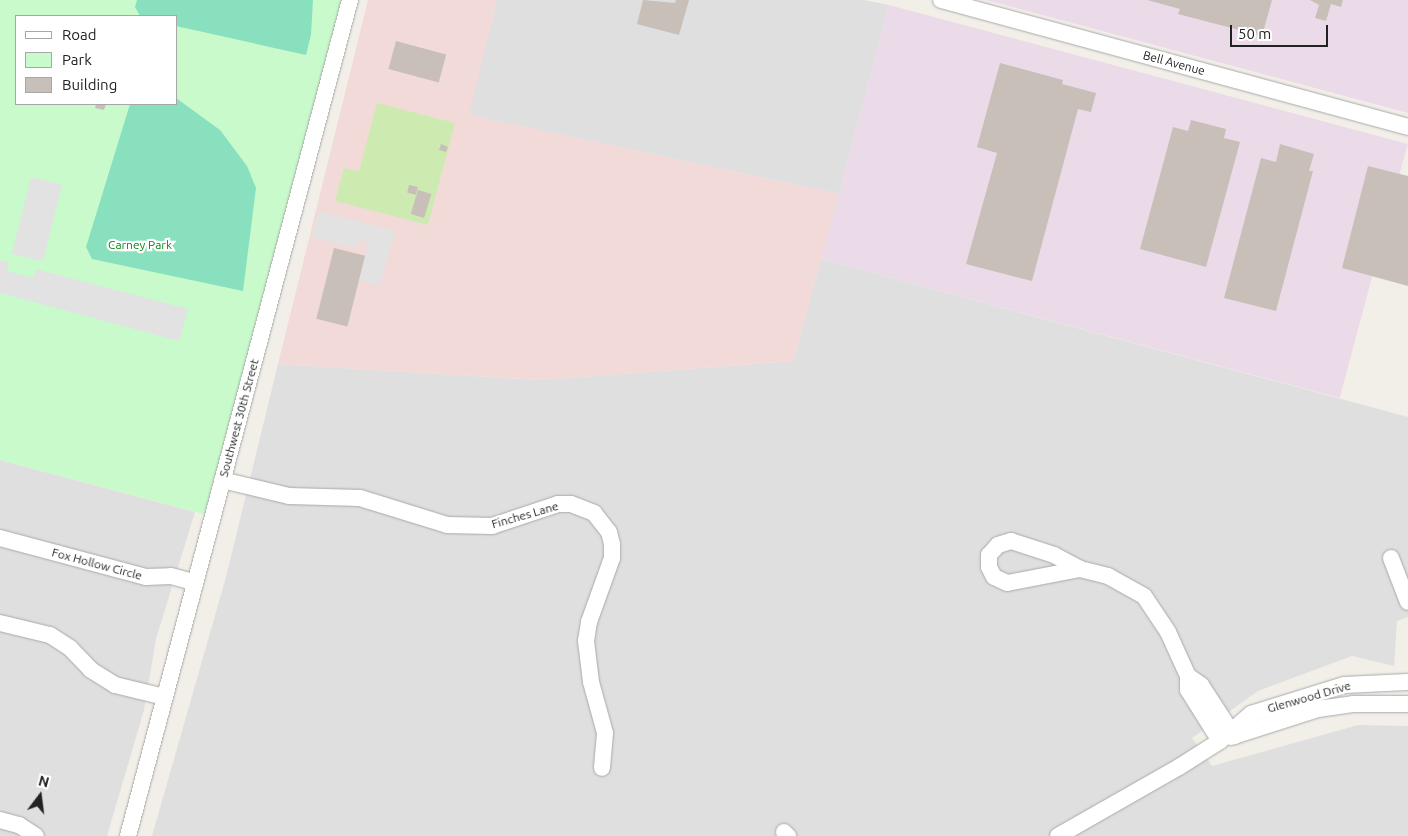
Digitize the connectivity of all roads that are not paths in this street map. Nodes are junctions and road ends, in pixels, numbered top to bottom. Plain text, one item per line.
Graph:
1 (350, 0) edge
2 (940, 0) edge
3 (1408, 126) edge
4 (222, 480) junction
5 (0, 538) edge
6 (1391, 558) dead end
7 (1080, 569) junction
8 (194, 582) junction
9 (1408, 602) edge
10 (0, 623) edge
11 (1408, 682) edge
12 (165, 697) junction
13 (1408, 700) edge
14 (1228, 736) junction
15 (602, 768) dead end
16 (0, 820) edge
17 (36, 836) edge
18 (128, 836) edge
19 (1058, 836) edge

1 - 4 street, Southwest 30th Street
2 - 3 street, Bell Avenue
4 - 8 street, Southwest 30th Street
4 - 15 street, Finches Lane
5 - 8 street, Fox Hollow Circle
6 - 9 street
7 - 7 street
7 - 14 street
8 - 12 street, Southwest 30th Street
10 - 12 street
11 - 14 street, Glenwood Drive
12 - 18 street, Southwest 30th Street
13 - 14 street, Glenwood Drive
14 - 19 street, Glenwood Drive
16 - 17 street

